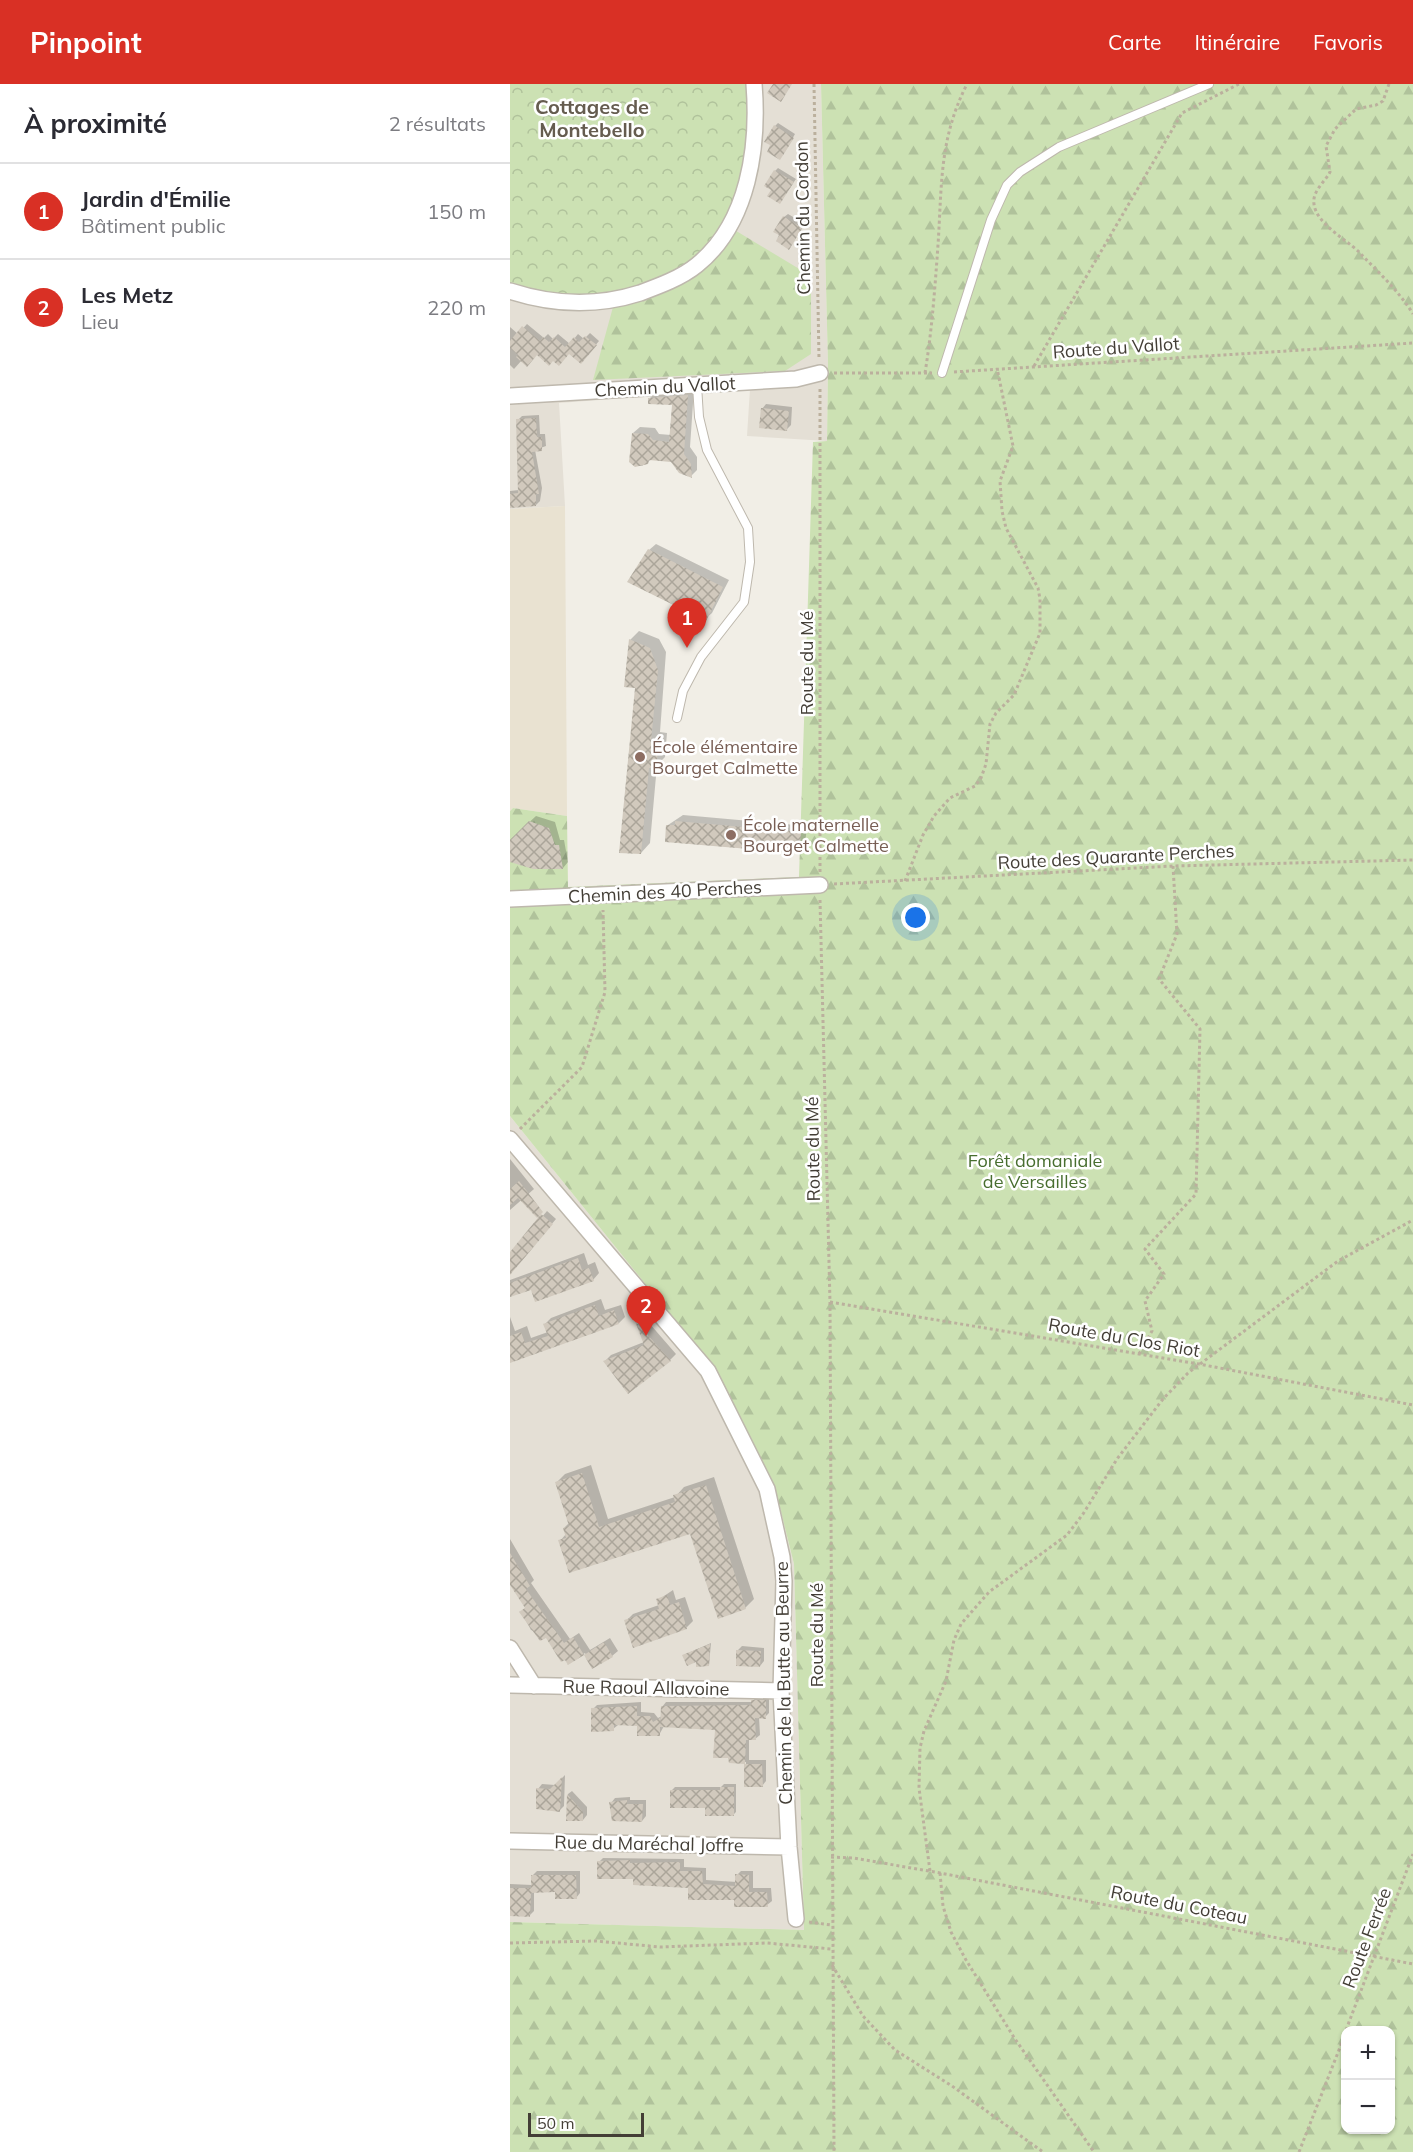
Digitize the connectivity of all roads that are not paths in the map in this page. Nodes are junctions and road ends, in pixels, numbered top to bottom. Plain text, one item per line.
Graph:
1 (754, 84) edge
2 (1209, 84) edge
3 (510, 291) edge
4 (820, 373) road end
5 (942, 373) road end
6 (697, 385) junction
7 (510, 396) edge
8 (677, 718) dead end
9 (820, 885) road end
10 (510, 899) edge
11 (514, 1135) edge
12 (510, 1648) edge
13 (510, 1685) edge
14 (534, 1686) junction
15 (781, 1691) junction
16 (510, 1841) edge
17 (789, 1847) junction
18 (796, 1919) road end

1 - 3 street
2 - 5 lane
4 - 6 street, Chemin du Vallot
6 - 7 street, Chemin du Vallot
6 - 8 lane
9 - 10 street, Chemin des 40 Perches
11 - 15 street, Chemin de la Butte au Beurre
12 - 14 street
13 - 14 street, Rue Raoul Allavoine
14 - 15 street, Rue Raoul Allavoine
15 - 17 street, Chemin de la Butte au Beurre
16 - 17 street, Rue du Maréchal Joffre
17 - 18 street, Chemin de la Butte au Beurre

